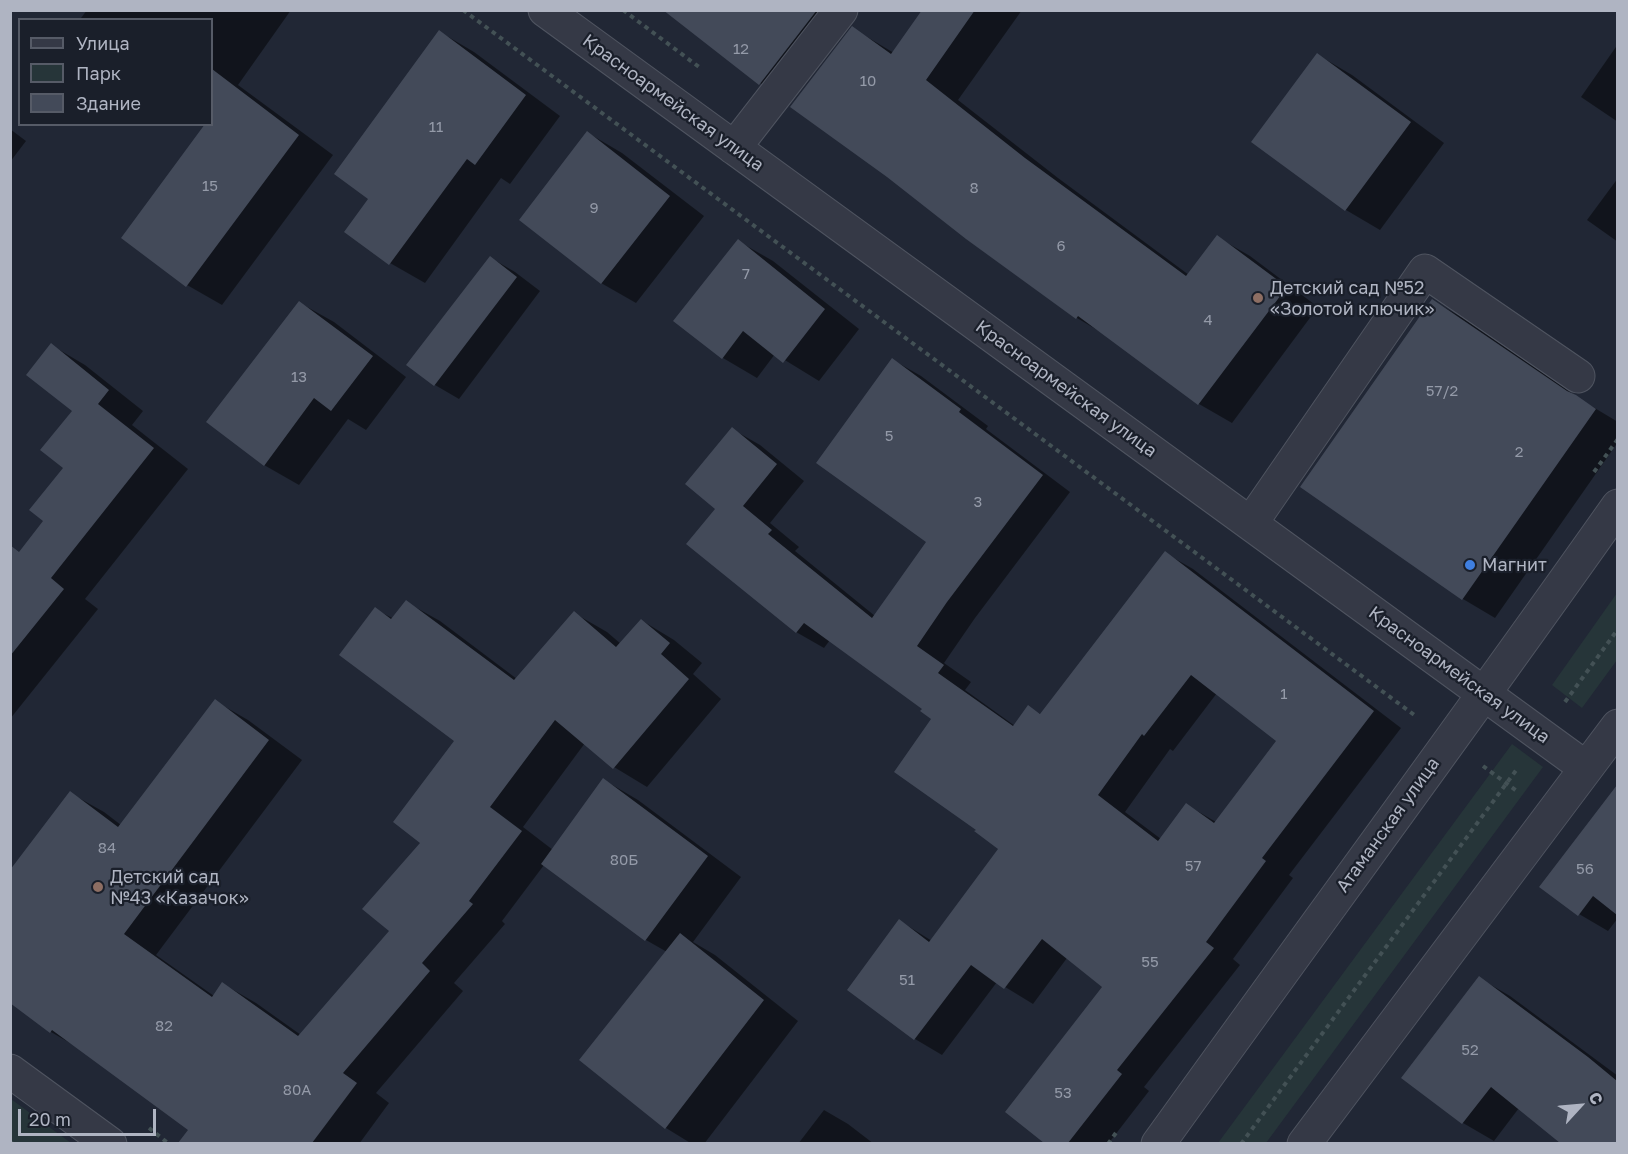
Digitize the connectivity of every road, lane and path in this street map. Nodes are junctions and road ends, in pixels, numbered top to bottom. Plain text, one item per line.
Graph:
1 (462, 10) edge
2 (545, 10) edge
3 (841, 10) edge
4 (734, 148) junction
5 (1578, 376) dead end
6 (1617, 506) edge
7 (1251, 523) junction
8 (1617, 629) edge
9 (1484, 693) junction
10 (1617, 726) edge
11 (1541, 735) junction
12 (1449, 740) junction
13 (1586, 768) junction
14 (1506, 784) junction
15 (1550, 816) junction
16 (10, 1071) edge
17 (110, 1143) edge
18 (1158, 1143) edge
19 (1242, 1143) edge
20 (1304, 1143) edge

1 - 12 path
2 - 4 street, Красноармейская улица
3 - 4 street
4 - 7 street, Красноармейская улица
5 - 7 street
6 - 9 street, Атаманская улица
7 - 9 street, Красноармейская улица
8 - 11 path
9 - 11 street, Красноармейская улица
9 - 12 street, Атаманская улица
10 - 13 street
11 - 13 street, Красноармейская улица
11 - 14 path
12 - 14 path
12 - 18 street, Атаманская улица
13 - 15 street
14 - 15 path
14 - 19 path
15 - 20 street
16 - 17 street

